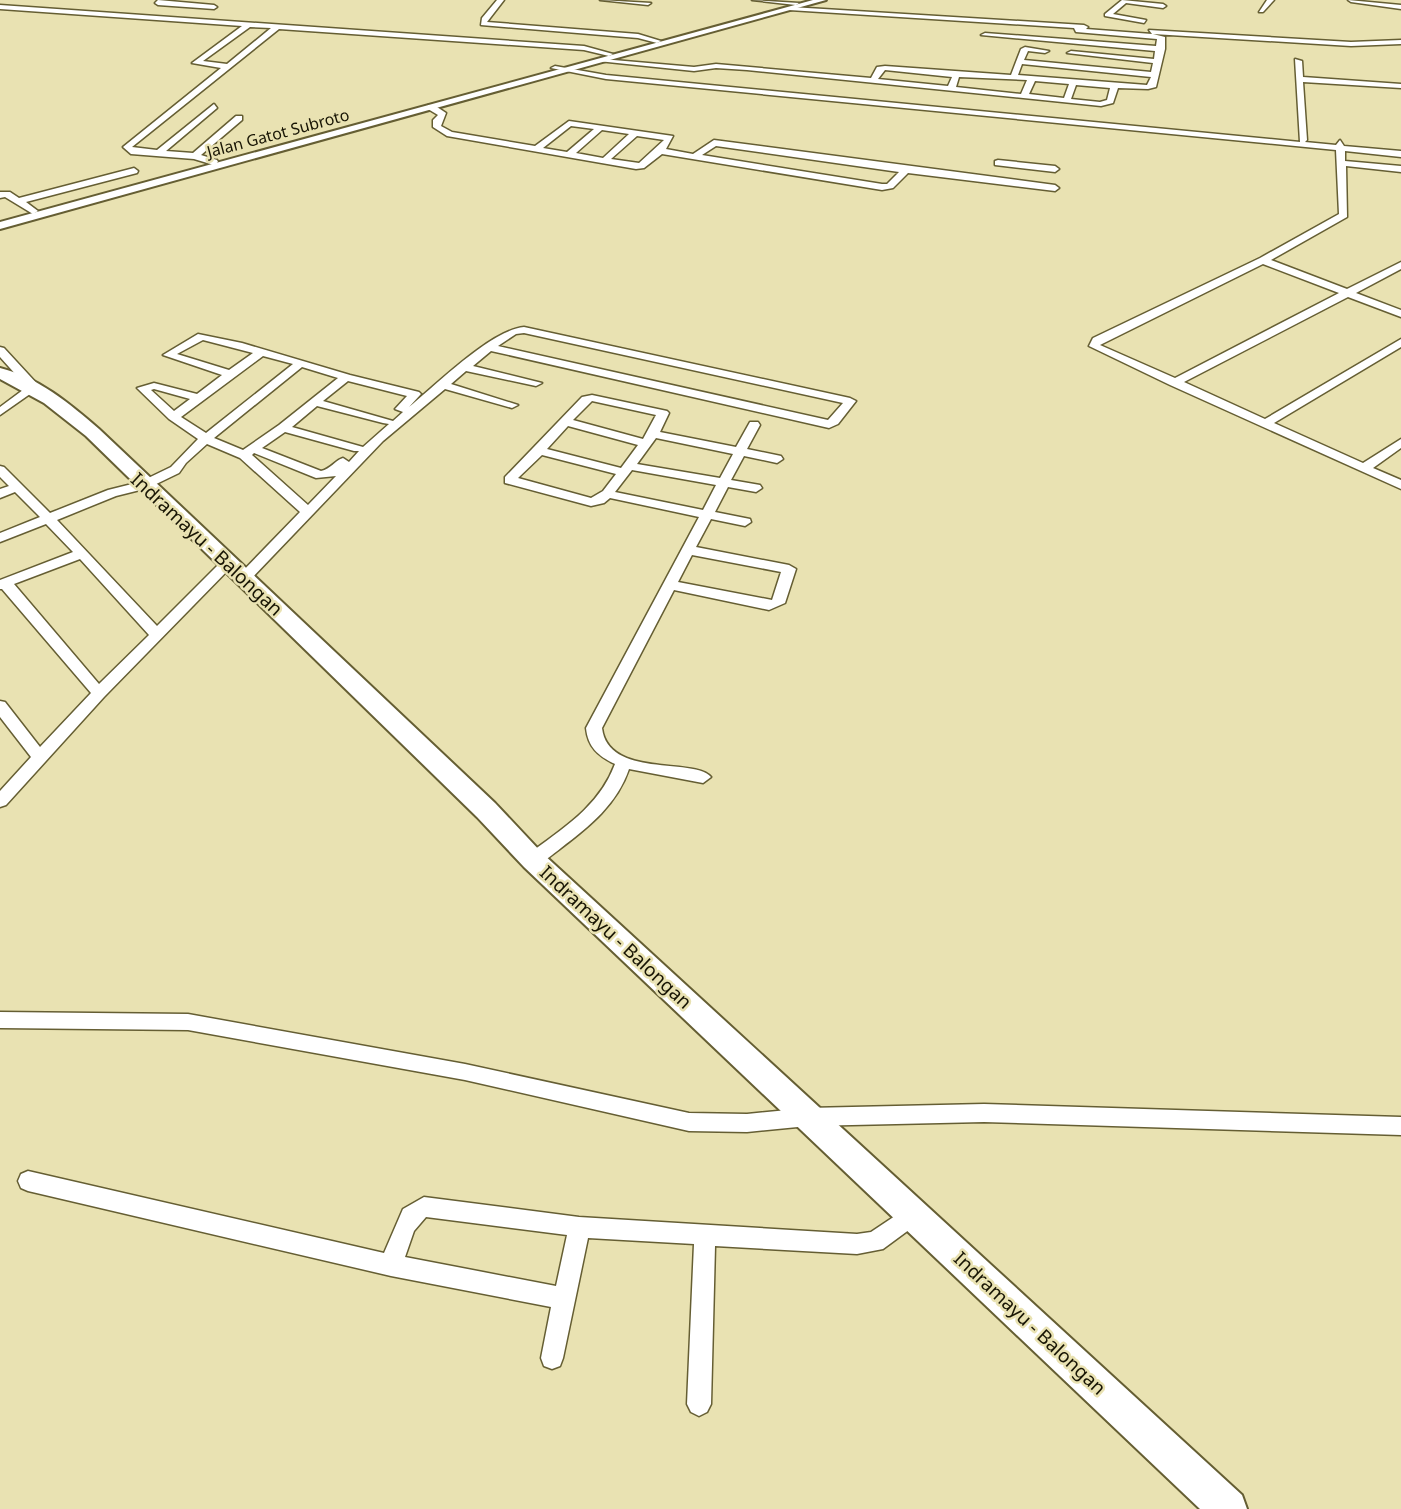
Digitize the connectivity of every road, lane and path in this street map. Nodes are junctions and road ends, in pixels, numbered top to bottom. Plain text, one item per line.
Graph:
1 (162, 0) edge
2 (502, 0) edge
3 (603, 0) edge
4 (755, 0) edge
5 (822, 0) edge
6 (1271, 0) edge
7 (1351, 0) edge
8 (224, 1) edge
9 (648, 3) dead end
10 (1166, 3) edge
11 (798, 4) edge
12 (0, 7) edge
13 (1401, 7) edge
14 (214, 8) junction
15 (1261, 11) dead end
16 (196, 20) junction
17 (248, 24) junction
18 (278, 26) junction
19 (1140, 27) junction
20 (1076, 28) junction
21 (985, 35) dead end
22 (1401, 37) edge
23 (657, 41) junction
24 (1074, 42) junction
25 (1401, 42) edge
26 (1011, 48) dead end
27 (1024, 49) junction
28 (1161, 49) junction
29 (1049, 51) dead end
30 (1061, 52) dead end
31 (1073, 53) junction
32 (606, 57) junction
33 (1157, 61) junction
34 (1298, 61) dead end
35 (1020, 62) junction
36 (229, 66) junction
37 (1070, 67) junction
38 (564, 69) junction
39 (956, 75) junction
40 (1154, 75) junction
41 (1014, 76) junction
42 (1032, 78) junction
43 (1300, 79) junction
44 (873, 81) junction
45 (1073, 82) junction
46 (1115, 86) junction
47 (1401, 86) edge
48 (951, 89) junction
49 (1024, 96) junction
50 (1067, 100) junction
51 (214, 106) dead end
52 (436, 110) junction
53 (240, 118) dead end
54 (600, 128) junction
55 (635, 133) junction
56 (1243, 136) junction
57 (1303, 139) junction
58 (294, 143) junction
59 (1339, 145) junction
60 (276, 147) junction
61 (1401, 149) edge
62 (535, 150) junction
63 (660, 150) junction
64 (160, 152) junction
65 (1401, 154) edge
66 (568, 155) junction
67 (195, 156) junction
68 (695, 156) junction
69 (604, 161) junction
70 (214, 162) junction
71 (998, 163) dead end
72 (1343, 163) junction
73 (1014, 165) junction
74 (1401, 169) edge
75 (906, 170) junction
76 (146, 180) junction
77 (1004, 182) junction
78 (0, 195) edge
79 (19, 201) junction
80 (33, 211) junction
81 (5, 222) edge
82 (1263, 260) junction
83 (1401, 265) edge
84 (1347, 292) junction
85 (1401, 314) edge
86 (1401, 342) edge
87 (490, 348) junction
88 (0, 350) edge
89 (609, 350) junction
90 (261, 352) junction
91 (300, 364) junction
92 (466, 368) junction
93 (589, 371) junction
94 (719, 371) junction
95 (0, 373) edge
96 (230, 374) junction
97 (346, 377) junction
98 (536, 383) dead end
99 (1174, 383) junction
100 (443, 385) junction
101 (32, 386) junction
102 (701, 395) junction
103 (199, 398) junction
104 (314, 402) junction
105 (512, 405) dead end
106 (0, 412) edge
107 (173, 417) junction
108 (387, 421) junction
109 (565, 422) junction
110 (1265, 424) junction
111 (754, 425) dead end
112 (283, 428) junction
113 (206, 439) junction
114 (649, 439) junction
115 (1401, 443) edge
116 (358, 448) junction
117 (540, 451) junction
118 (249, 452) junction
119 (740, 452) junction
120 (777, 459) dead end
121 (1363, 468) junction
122 (626, 469) junction
123 (0, 470) edge
124 (140, 481) junction
125 (724, 482) junction
126 (1401, 485) edge
127 (17, 487) junction
128 (756, 488) dead end
129 (0, 494) edge
130 (607, 494) junction
131 (307, 511) junction
132 (707, 515) junction
133 (47, 519) junction
134 (745, 522) dead end
135 (0, 538) edge
136 (689, 550) junction
137 (82, 553) junction
138 (236, 570) junction
139 (3, 584) edge
140 (672, 585) junction
141 (157, 635) junction
142 (99, 693) junction
143 (0, 706) edge
144 (39, 757) junction
145 (623, 764) junction
146 (703, 777) dead end
147 (0, 801) edge
148 (533, 860) junction
149 (0, 1020) edge
150 (808, 1117) junction
151 (1401, 1126) edge
152 (28, 1181) dead end
153 (905, 1220) junction
154 (579, 1227) junction
155 (705, 1234) junction
156 (391, 1265) junction
157 (565, 1299) junction
158 (552, 1358) dead end
159 (699, 1404) dead end
160 (1228, 1509) edge

1 - 14 street
2 - 23 street
3 - 9 street
4 - 11 street
5 - 11 street, Jalan Gatot Subroto
6 - 15 street
7 - 13 street
8 - 14 street
10 - 19 street
10 - 19 street
11 - 20 street
11 - 23 street, Jalan Gatot Subroto
11 - 32 street, Jalan Gatot Subroto
12 - 16 street
14 - 16 street
16 - 17 street
17 - 18 street
17 - 36 street
18 - 32 street
18 - 36 street
19 - 20 street
19 - 22 street
19 - 25 street
20 - 24 street
20 - 28 street
21 - 24 street
23 - 32 street, Jalan Gatot Subroto
24 - 28 street
24 - 31 street
26 - 27 street
27 - 29 street
27 - 35 street
28 - 33 street
30 - 31 street
31 - 33 street
31 - 37 street
32 - 38 street, Jalan Gatot Subroto
32 - 44 street
33 - 40 street
34 - 43 street
35 - 37 street
35 - 41 street
36 - 64 street
37 - 40 street
38 - 52 street, Jalan Gatot Subroto
38 - 56 street
38 - 58 street, Jalan Gatot Subroto
39 - 41 street
39 - 44 street
39 - 48 street
40 - 46 street
41 - 42 street
42 - 45 street
42 - 49 street
43 - 47 street
43 - 57 street
44 - 48 street
45 - 46 street
45 - 50 street
46 - 50 street
48 - 49 street
49 - 50 street
51 - 64 street
52 - 58 street, Jalan Gatot Subroto
52 - 62 street
53 - 67 street
54 - 55 street
54 - 62 street
54 - 66 street
55 - 63 street
55 - 69 street
56 - 57 street
56 - 59 street
57 - 59 street
58 - 60 street, Jalan Gatot Subroto
59 - 61 street
59 - 65 street
59 - 72 street
60 - 70 street, Jalan Gatot Subroto
60 - 81 street, Jalan Gatot Subroto
62 - 66 street
63 - 68 street
63 - 69 street
64 - 67 street
66 - 69 street
67 - 70 street
68 - 75 street
68 - 75 street
70 - 76 street, Jalan Gatot Subroto
71 - 73 street
72 - 74 street
72 - 82 street
73 - 77 street
73 - 77 street
75 - 77 street
76 - 79 street
76 - 80 street, Jalan Gatot Subroto
78 - 79 street
79 - 80 street
80 - 81 street, Jalan Gatot Subroto
82 - 84 street
82 - 99 street
83 - 84 street
84 - 85 street
84 - 99 street
86 - 110 street
87 - 89 street
87 - 92 street
87 - 93 street
88 - 101 street
89 - 93 street
89 - 94 street
90 - 91 street
90 - 96 street
90 - 96 street
91 - 97 street
91 - 113 street
92 - 98 street
92 - 100 street
93 - 102 street
94 - 102 street
94 - 102 street
95 - 101 highway, Indramayu - Balongan
96 - 103 street
97 - 104 street
97 - 108 street
99 - 110 street
100 - 105 street
100 - 131 street
101 - 106 street
101 - 124 highway, Indramayu - Balongan
103 - 107 street
103 - 107 street
104 - 108 street
104 - 112 street
107 - 113 street
108 - 116 street
109 - 114 street
109 - 114 street
109 - 117 street
110 - 121 street
111 - 119 street
112 - 116 street
112 - 118 street
113 - 118 street
113 - 124 street
114 - 119 street
114 - 122 street
115 - 121 street
116 - 118 street
117 - 122 street
117 - 130 street
118 - 131 street
119 - 120 street
119 - 125 street
121 - 126 street
122 - 125 street
122 - 130 street
123 - 127 street
124 - 133 street
124 - 138 highway, Indramayu - Balongan
125 - 128 street
125 - 132 street
127 - 129 street
127 - 133 street
130 - 132 street
131 - 138 street
132 - 134 street
132 - 136 street
133 - 135 street
133 - 137 street
136 - 140 street
136 - 140 street
137 - 139 street
137 - 141 street
138 - 141 street
138 - 148 highway, Indramayu - Balongan
139 - 142 street
140 - 145 street
141 - 142 street
142 - 144 street
143 - 144 street
144 - 147 street
145 - 146 street
145 - 148 street
148 - 150 highway, Indramayu - Balongan
149 - 150 street
150 - 151 street
150 - 153 highway, Indramayu - Balongan
152 - 156 street
153 - 155 street
153 - 160 highway, Indramayu - Balongan
154 - 155 street
154 - 156 street
154 - 157 street
155 - 159 street
156 - 157 street
157 - 158 street

